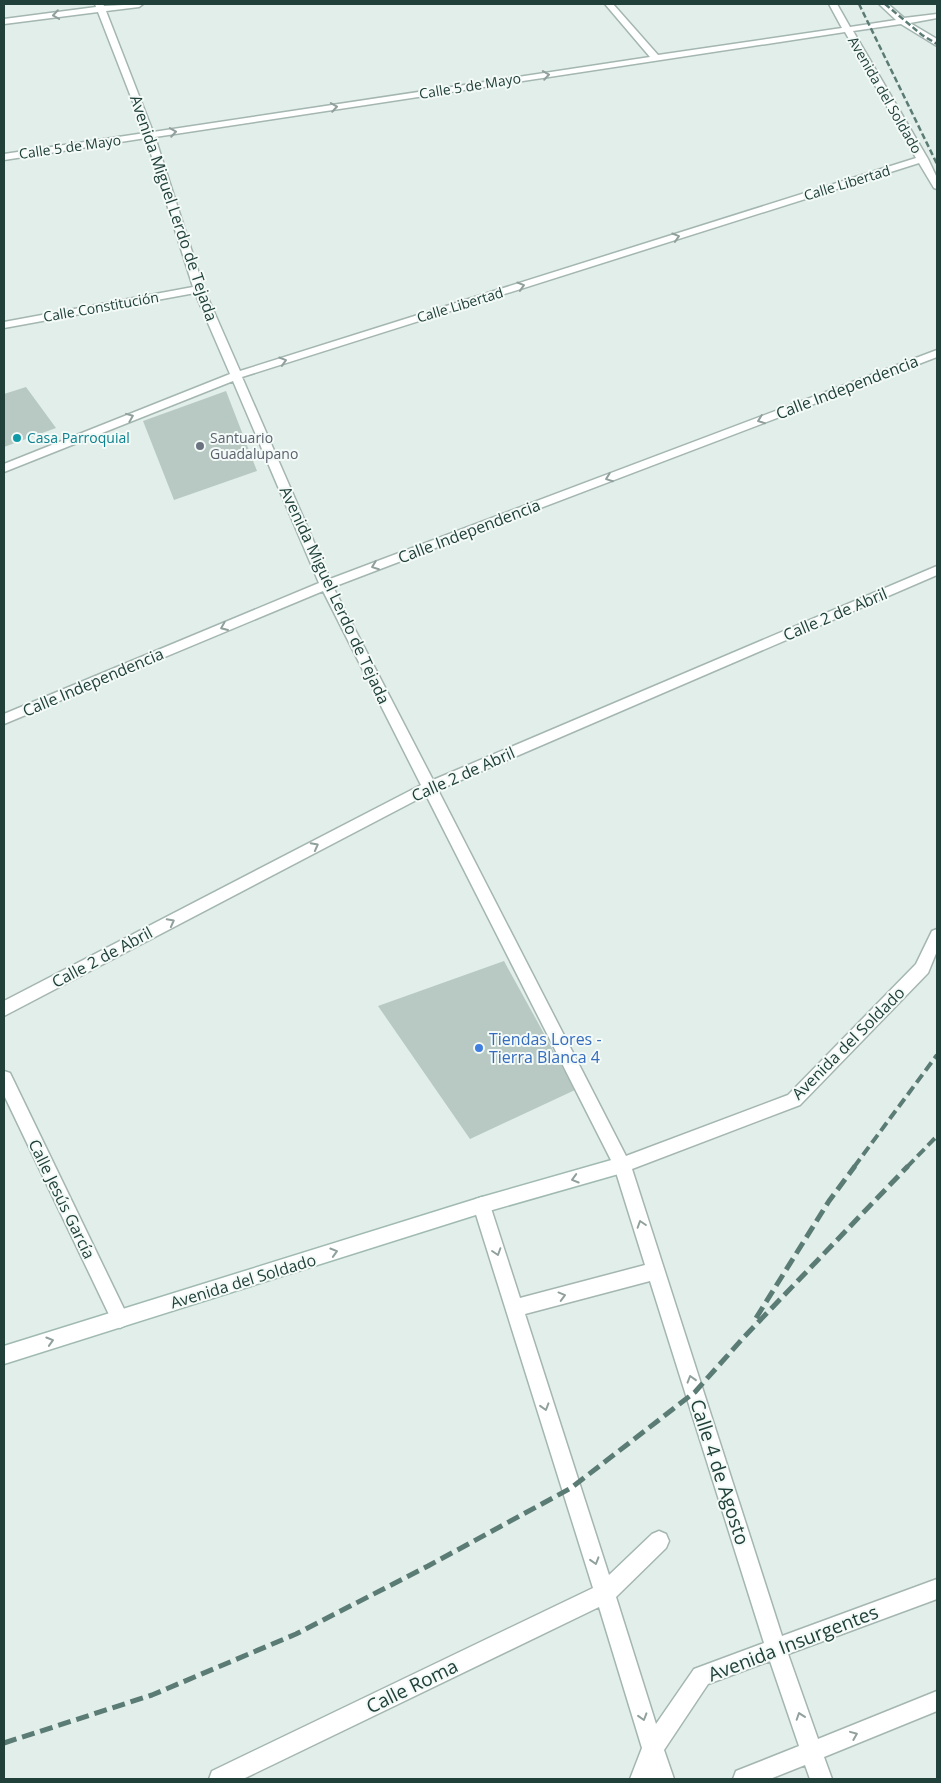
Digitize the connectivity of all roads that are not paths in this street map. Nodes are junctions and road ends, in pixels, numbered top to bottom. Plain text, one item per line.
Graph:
1 (139, 4) edge
2 (609, 4) edge
3 (833, 4) edge
4 (883, 4) edge
5 (99, 6) edge
6 (937, 16) edge
7 (902, 21) junction
8 (4, 22) edge
9 (847, 30) junction
10 (937, 44) edge
11 (656, 58) junction
12 (150, 136) junction
13 (4, 157) edge
14 (923, 159) junction
15 (937, 186) edge
16 (199, 289) junction
17 (4, 325) edge
18 (937, 353) edge
19 (237, 375) junction
20 (4, 468) edge
21 (937, 570) edge
22 (326, 585) junction
23 (4, 718) edge
24 (428, 788) junction
25 (937, 935) edge
26 (4, 1009) edge
27 (4, 1078) edge
28 (622, 1165) junction
29 (482, 1205) junction
30 (656, 1271) junction
31 (515, 1308) junction
32 (120, 1319) junction
33 (4, 1355) edge
34 (658, 1541) dead end
35 (937, 1589) edge
36 (605, 1593) junction
37 (776, 1649) junction
38 (937, 1701) edge
39 (653, 1748) junction
40 (812, 1752) junction
41 (220, 1779) edge
42 (641, 1779) edge
43 (663, 1779) edge
44 (744, 1779) edge
45 (821, 1779) edge

1 - 5 street
2 - 11 street
3 - 9 street, Avenida del Soldado
4 - 7 street
5 -> 8 street
5 - 12 street, Avenida Miguel Lerdo de Tejada
6 - 7 street, Calle 5 de Mayo
7 - 9 street, Calle 5 de Mayo
7 - 10 street
9 - 11 street, Calle 5 de Mayo
9 - 14 street, Avenida del Soldado
12 -> 11 street, Calle 5 de Mayo
12 - 13 street, Calle 5 de Mayo
12 - 16 street, Avenida Miguel Lerdo de Tejada
14 - 15 street, Avenida del Soldado
19 -> 14 street, Calle Libertad
16 - 17 street, Calle Constitución
16 - 19 street, Avenida Miguel Lerdo de Tejada
18 -> 22 street, Calle Independencia
20 -> 19 street, Calle Libertad
19 - 22 street, Avenida Miguel Lerdo de Tejada
21 - 24 street, Calle 2 de Abril
22 -> 23 street, Calle Independencia
22 - 24 street, Avenida Miguel Lerdo de Tejada
26 -> 24 street, Calle 2 de Abril
24 - 28 street, Avenida Miguel Lerdo de Tejada
25 - 28 street, Avenida del Soldado
27 - 32 street, Calle Jesús García
28 -> 29 street, Avenida del Soldado
30 -> 28 street, Calle 4 de Agosto
29 -> 31 street
32 -> 29 street, Avenida del Soldado
31 -> 30 street
37 -> 30 street, Calle 4 de Agosto
31 -> 36 street
33 -> 32 street, Avenida del Soldado
34 - 36 street, Calle Roma
35 - 37 street, Avenida Insurgentes
36 -> 39 street
36 - 41 street, Calle Roma
37 - 39 street, Avenida Insurgentes
40 -> 37 street, Calle 4 de Agosto
40 -> 38 street
39 - 42 street, Avenida Insurgentes
39 - 43 street
40 - 44 street
40 - 45 street, Calle 4 de Agosto

